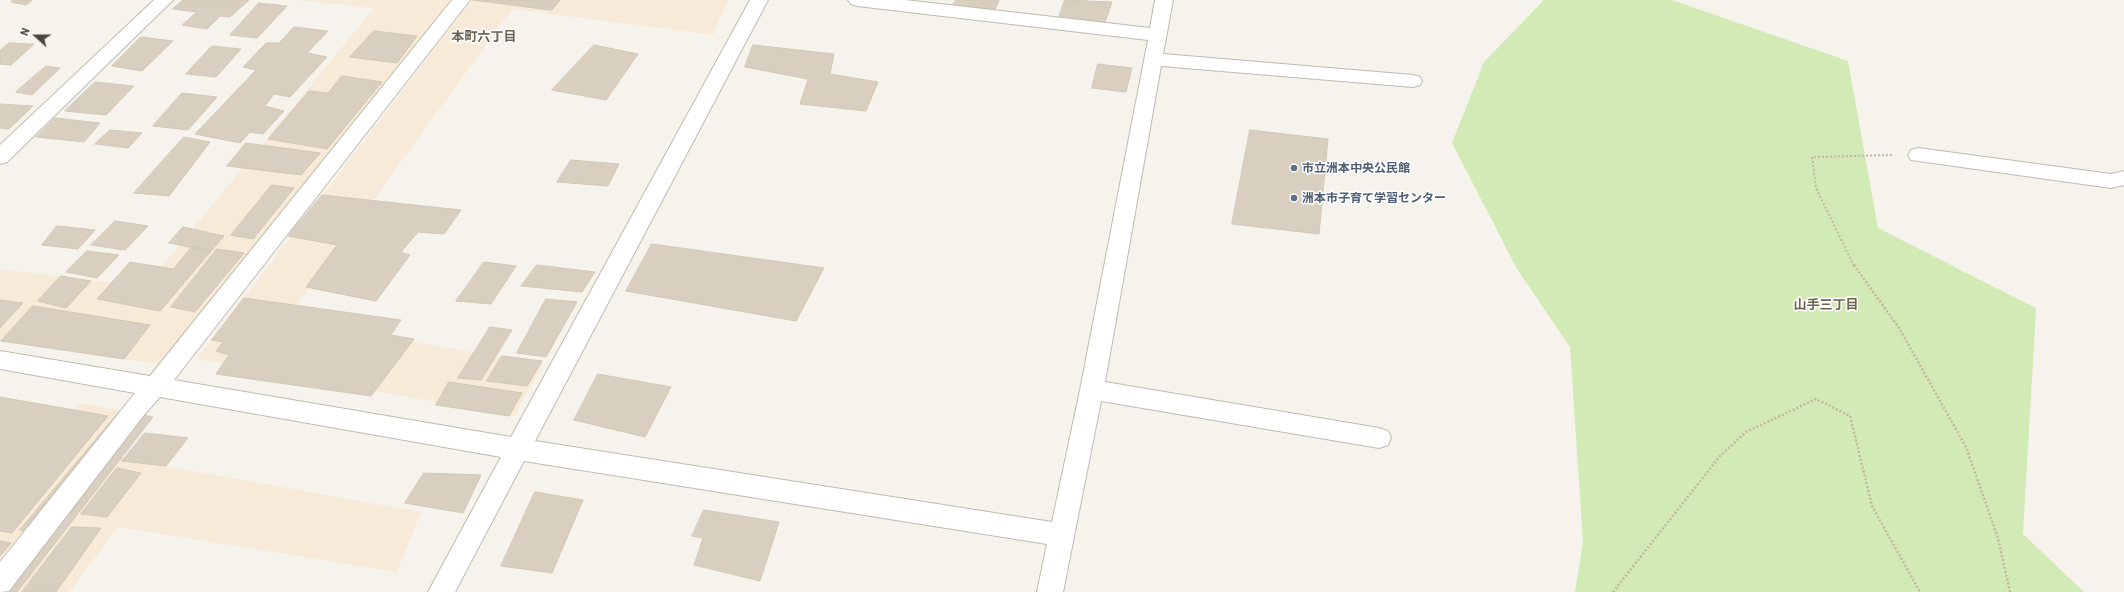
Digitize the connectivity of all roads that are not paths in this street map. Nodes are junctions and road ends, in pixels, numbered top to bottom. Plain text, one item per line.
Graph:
1 (164, 0) edge
2 (461, 0) edge
3 (759, 0) edge
4 (857, 0) edge
5 (1164, 0) edge
6 (1157, 35) junction
7 (1155, 59) junction
8 (1412, 81) dead end
9 (1918, 155) road end
10 (0, 157) edge
11 (2124, 178) edge
12 (0, 360) edge
13 (156, 386) junction
14 (1092, 390) junction
15 (1379, 438) dead end
16 (518, 449) junction
17 (1062, 535) junction
18 (0, 582) edge
19 (441, 592) edge
20 (1050, 592) edge

1 - 10 street
2 - 13 street
3 - 16 street
4 - 6 street
5 - 6 street
6 - 7 street
7 - 8 street
7 - 14 street
9 - 11 street
12 - 13 street
13 - 16 street
13 - 18 street
14 - 15 street
14 - 17 street
16 - 17 street
16 - 19 street
17 - 20 street

